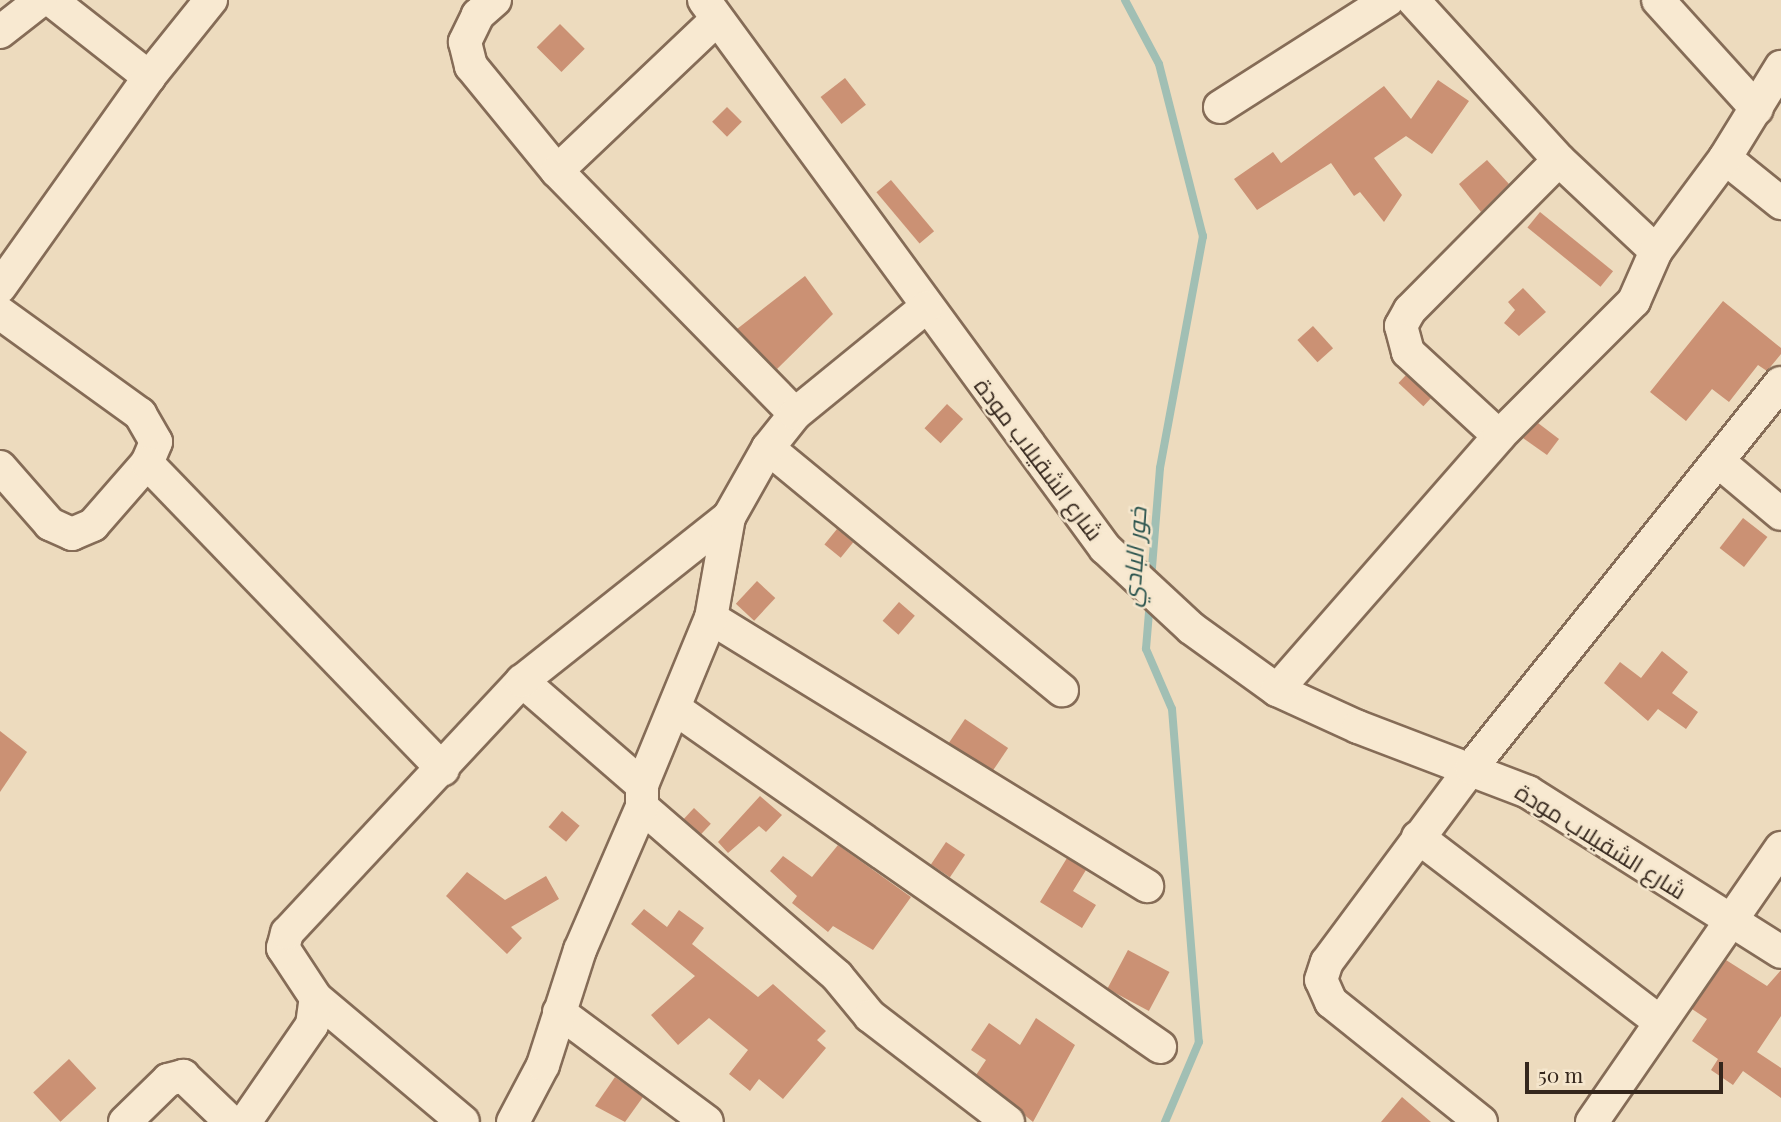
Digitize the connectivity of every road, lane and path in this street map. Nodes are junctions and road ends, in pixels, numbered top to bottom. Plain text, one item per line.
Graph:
1 (41, 0) edge
2 (51, 0) edge
3 (211, 0) edge
4 (495, 0) edge
5 (1388, 0) edge
6 (1413, 0) edge
7 (1658, 0) edge
8 (710, 10) edge
9 (0, 32) edge
10 (1781, 67) edge
11 (149, 77) junction
12 (1220, 107) dead end
13 (1757, 109) junction
14 (1725, 158) junction
15 (1559, 160) junction
16 (557, 171) junction
17 (1781, 203) edge
18 (1656, 251) junction
19 (0, 287) edge
20 (926, 307) junction
21 (0, 313) edge
22 (1781, 383) edge
23 (795, 414) junction
24 (1499, 436) junction
25 (768, 448) junction
26 (1718, 461) junction
27 (147, 463) junction
28 (0, 467) edge
29 (1781, 514) edge
30 (729, 517) junction
31 (711, 618) junction
32 (522, 681) junction
33 (1062, 690) dead end
34 (1277, 690) junction
35 (677, 710) junction
36 (1471, 768) junction
37 (443, 770) junction
38 (642, 796) junction
39 (1418, 837) junction
40 (1781, 848) edge
41 (1147, 886) dead end
42 (1727, 921) junction
43 (1781, 952) edge
44 (316, 998) junction
45 (559, 1013) junction
46 (1659, 1021) junction
47 (1160, 1048) dead end
48 (125, 1122) edge
49 (231, 1122) edge
50 (245, 1122) edge
51 (463, 1122) edge
52 (513, 1122) edge
53 (707, 1122) edge
54 (1009, 1122) edge
55 (1481, 1122) edge
56 (1592, 1122) edge

1 - 9 street
2 - 11 street
3 - 11 street
4 - 16 street
5 - 12 street
6 - 15 street
7 - 13 street
8 - 16 street
8 - 20 street, شارع الشقيلاب مودة
10 - 13 street
11 - 19 street
13 - 14 street
14 - 17 street
14 - 18 street
15 - 18 street
15 - 24 street
16 - 23 street
18 - 24 street
20 - 23 street
20 - 34 street, شارع الشقيلاب مودة
21 - 27 street
22 - 26 street
23 - 25 street
24 - 34 street
25 - 30 street
25 - 33 street
26 - 29 street
26 - 36 street
27 - 28 street
27 - 37 street
30 - 31 street
30 - 32 street
31 - 35 street
31 - 41 street
32 - 37 street
32 - 38 street
34 - 36 street, شارع الشقيلاب مودة
35 - 38 street
35 - 47 street
36 - 39 street
36 - 42 street, شارع الشقيلاب مودة
37 - 44 street
38 - 45 street
38 - 54 street
39 - 46 street
39 - 55 street
40 - 42 street
42 - 43 street, شارع الشقيلاب مودة
42 - 46 street
44 - 50 street
44 - 51 street
45 - 52 street
45 - 53 street
46 - 56 street
48 - 49 street

